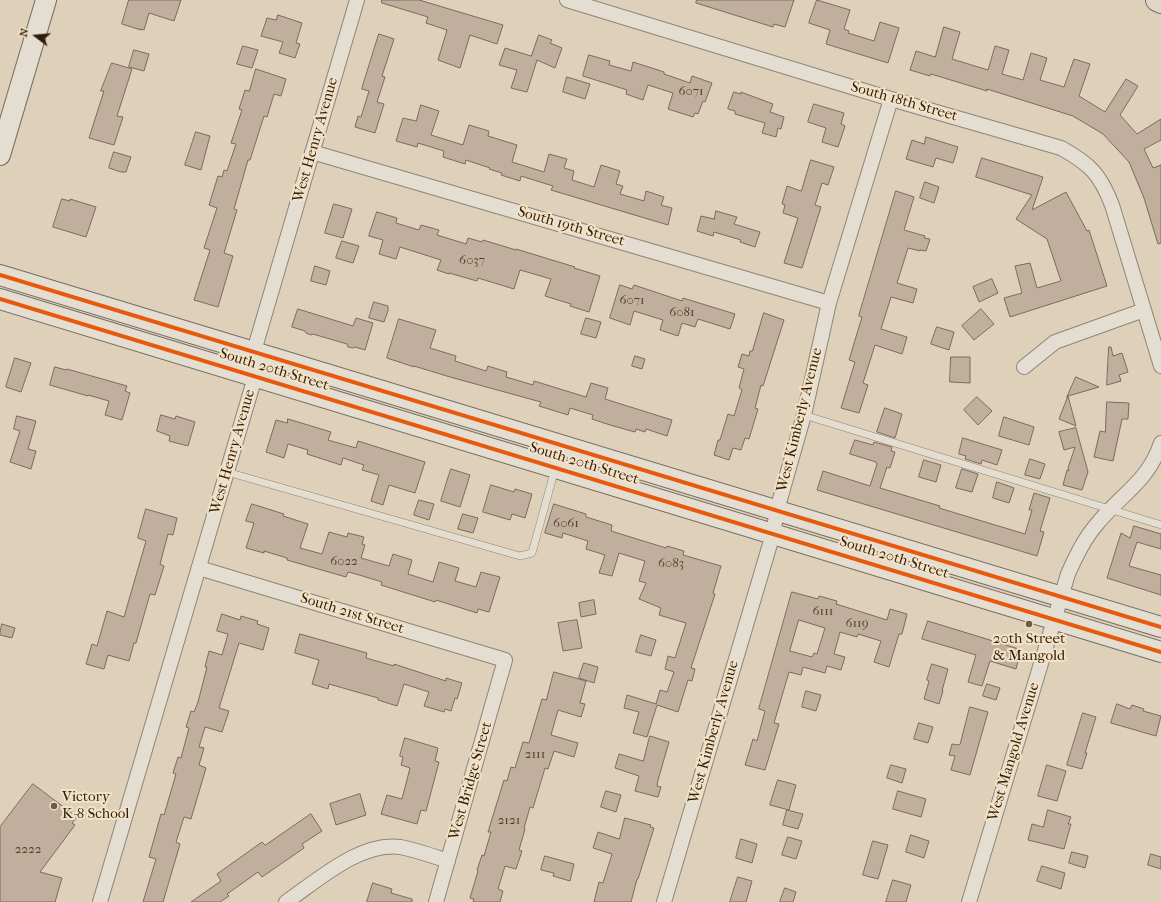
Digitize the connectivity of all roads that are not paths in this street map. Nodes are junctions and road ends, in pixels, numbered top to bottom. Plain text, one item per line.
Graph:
1 (46, 0) edge
2 (357, 0) edge
3 (567, 0) edge
4 (1157, 0) edge
5 (1161, 2) edge
6 (891, 99) junction
7 (312, 152) junction
8 (0, 155) edge
9 (0, 275) edge
10 (0, 299) edge
11 (829, 303) junction
12 (59, 305) junction
13 (1144, 310) junction
14 (254, 351) junction
15 (1161, 366) edge
16 (1024, 367) dead end
17 (255, 377) junction
18 (804, 414) junction
19 (1161, 443) edge
20 (562, 445) junction
21 (555, 468) junction
22 (227, 472) junction
23 (1110, 509) junction
24 (777, 510) junction
25 (1161, 525) edge
26 (773, 534) junction
27 (199, 568) junction
28 (1060, 597) junction
29 (1054, 619) junction
30 (1161, 627) edge
31 (1161, 652) edge
32 (505, 660) joint
33 (448, 861) junction
34 (100, 902) edge
35 (286, 902) edge
36 (436, 902) edge
37 (664, 902) edge
38 (969, 902) edge

1 - 8 street
2 - 7 street, West Henry Avenue
3 - 6 street, South 18th Street
4 - 5 highway
6 - 11 street, West Kimberly Avenue
6 - 13 street, South 18th Street
7 - 11 street, South 19th Street
7 - 14 street, West Henry Avenue
9 - 12 street, South 20th Street
10 - 12 street, South 20th Street
11 - 18 street, West Kimberly Avenue
12 - 14 street, South 20th Street
12 - 17 street, South 20th Street
13 - 15 street
13 - 16 street
14 - 17 street, West Henry Avenue
14 - 20 street, South 20th Street
17 - 21 street, South 20th Street
17 - 22 street, West Henry Avenue
18 - 23 lane
18 - 24 street, West Kimberly Avenue
19 - 23 street, West Mangold Avenue
20 - 21 lane
20 - 24 street, South 20th Street
21 - 22 lane
21 - 26 street, South 20th Street
22 - 27 street, West Henry Avenue
23 - 25 lane
23 - 28 street, West Mangold Avenue
24 - 26 street, West Kimberly Avenue
24 - 28 street, South 20th Street
26 - 29 street, South 20th Street
26 - 37 street, West Kimberly Avenue
27 - 32 street, South 21st Street
27 - 34 street, West Henry Avenue
28 - 29 street, West Mangold Avenue
28 - 30 street, South 20th Street
29 - 31 street, South 20th Street
29 - 38 street, West Mangold Avenue
32 - 33 street, West Bridge Street
33 - 35 street
33 - 36 street, West Bridge Street

